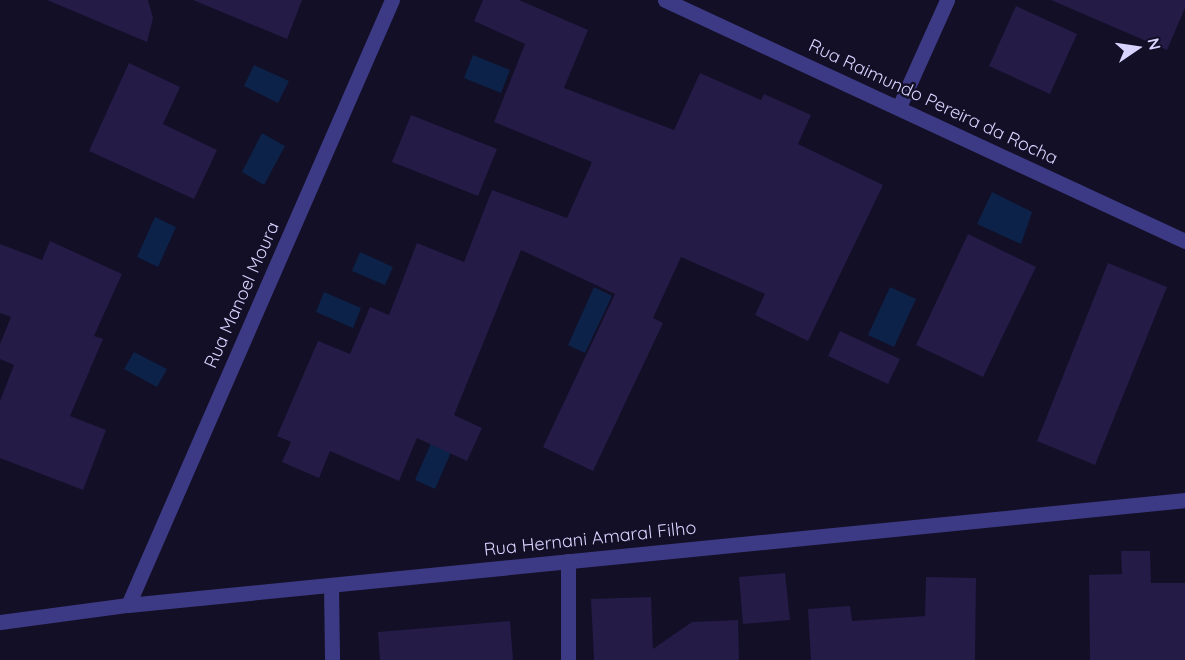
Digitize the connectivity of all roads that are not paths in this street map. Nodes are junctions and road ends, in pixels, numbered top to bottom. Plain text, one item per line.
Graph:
1 (392, 0) edge
2 (665, 0) edge
3 (947, 0) edge
4 (899, 107) junction
5 (1185, 241) edge
6 (1185, 500) edge
7 (568, 561) junction
8 (331, 585) junction
9 (128, 605) junction
10 (0, 622) edge
11 (332, 660) edge
12 (568, 660) edge

1 - 9 street, Rua Manoel Moura
2 - 4 street, Rua Raimundo Pereira da Rocha
3 - 4 street
4 - 5 street, Rua Raimundo Pereira da Rocha
6 - 7 street, Rua Hernani Amaral Filho
7 - 8 street, Rua Hernani Amaral Filho
7 - 12 street
8 - 9 street, Rua Hernani Amaral Filho
8 - 11 street
9 - 10 street, Rua Hernani Amaral Filho

